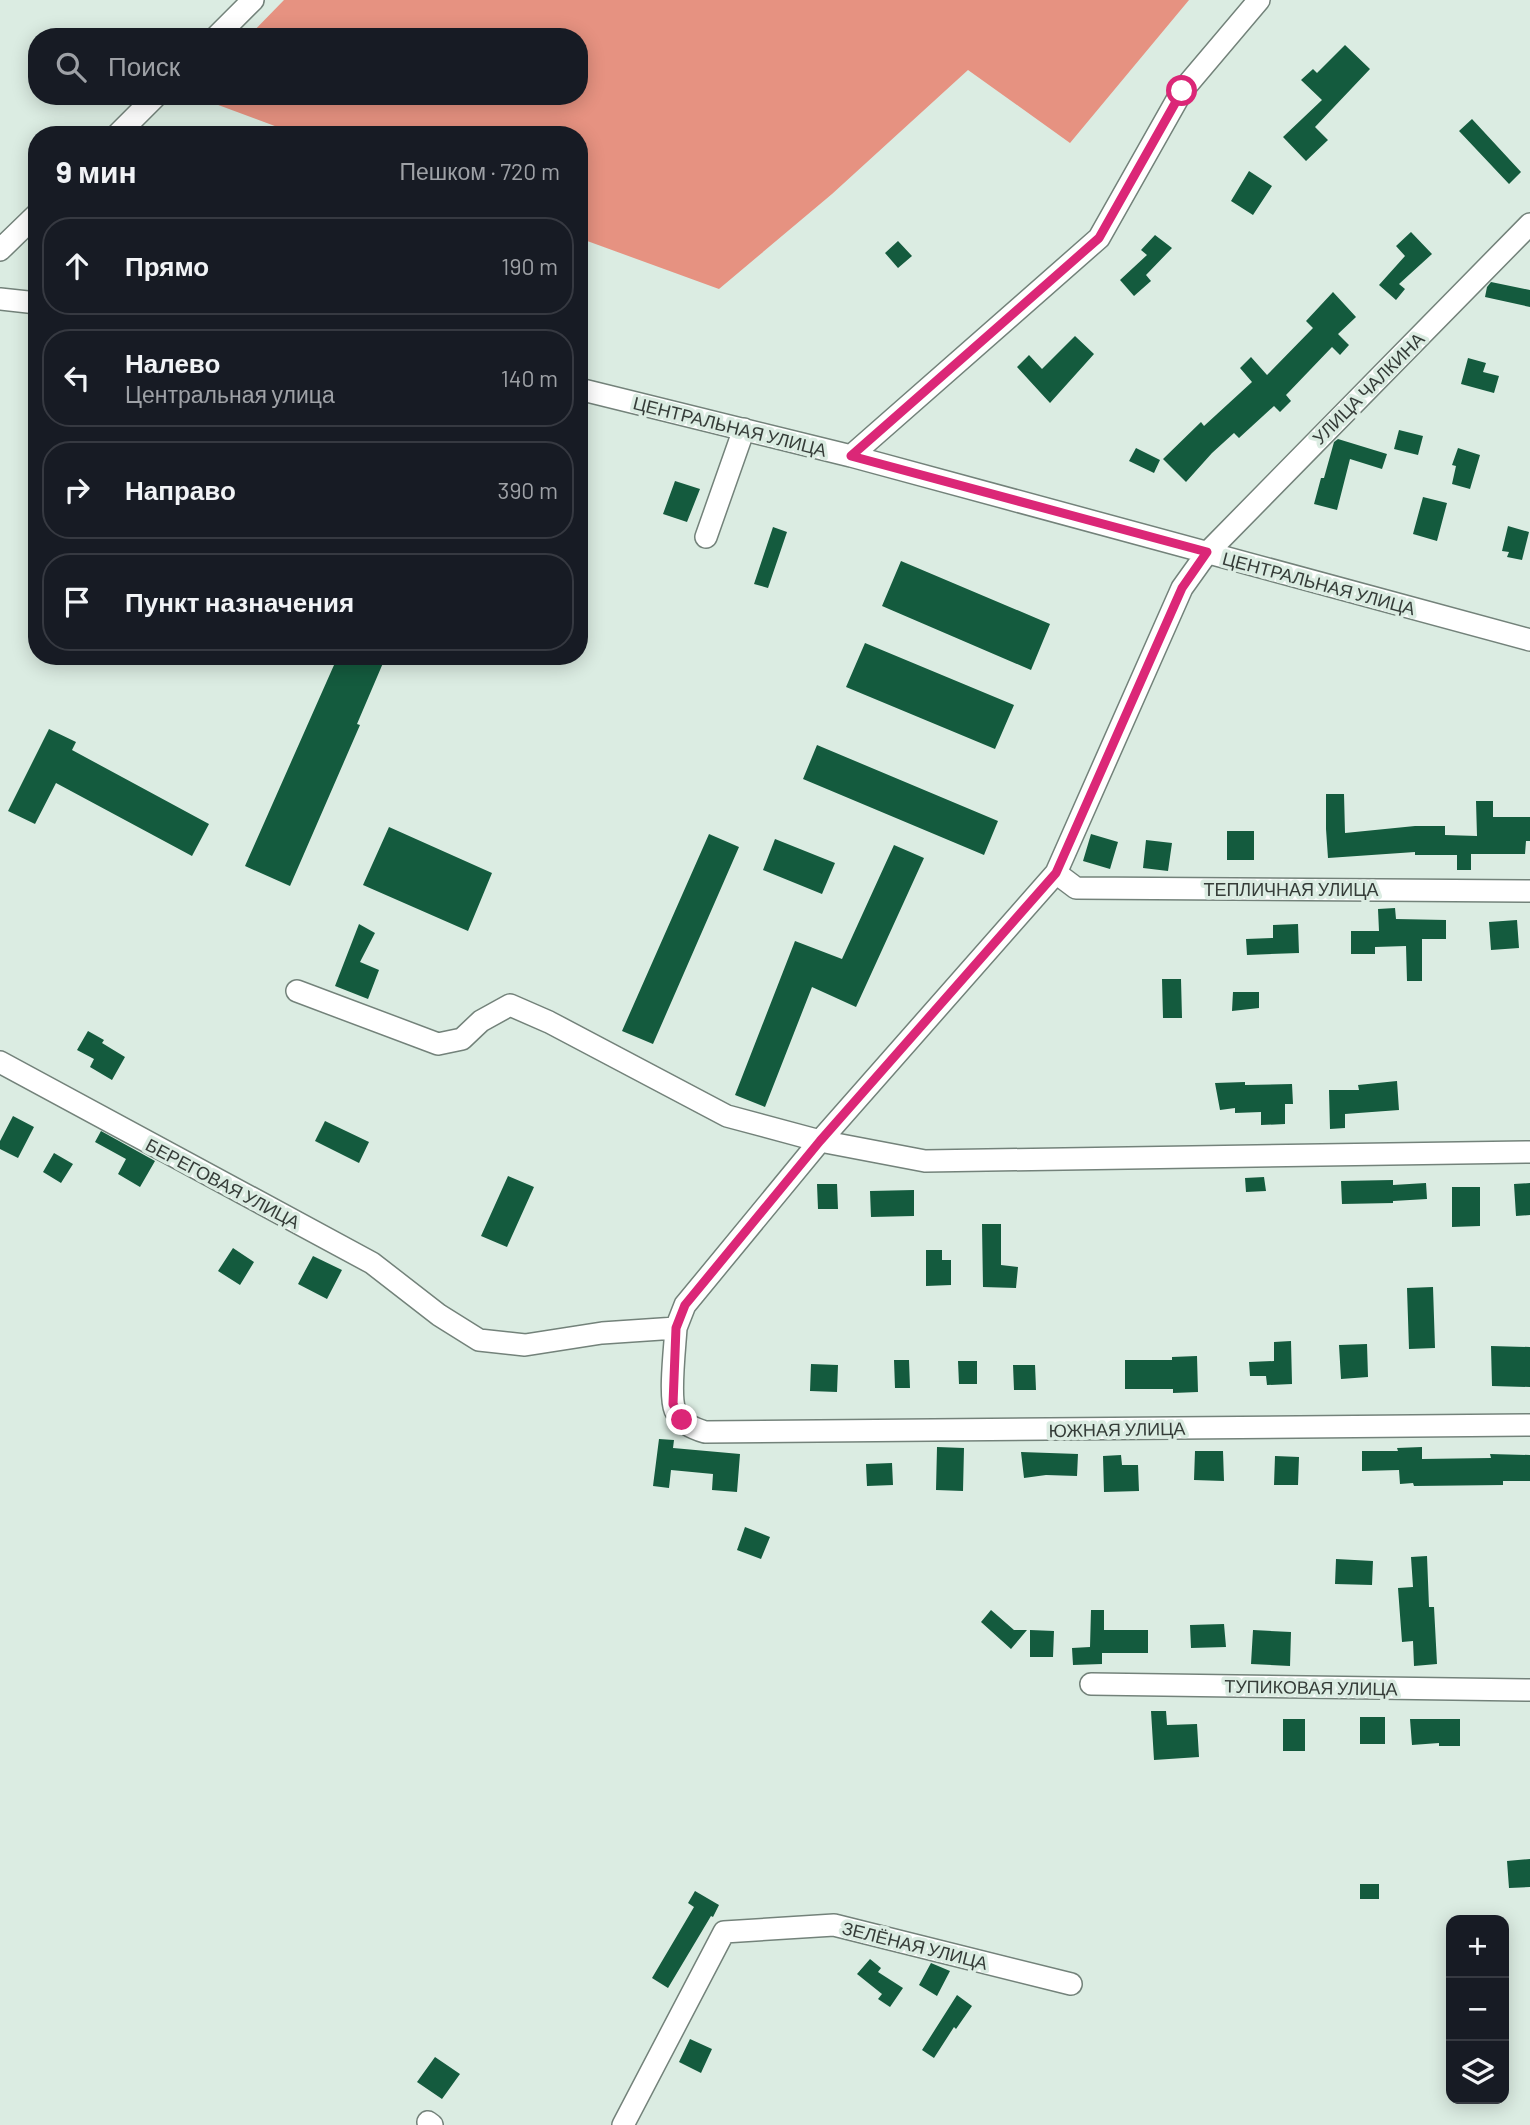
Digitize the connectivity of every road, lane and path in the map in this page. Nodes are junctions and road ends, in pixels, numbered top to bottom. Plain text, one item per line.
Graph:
1 (253, 0) edge
2 (1259, 0) edge
3 (225, 28) edge
4 (147, 105) edge
5 (126, 126) edge
6 (28, 223) edge
7 (1530, 224) edge
8 (0, 250) edge
9 (0, 299) edge
10 (28, 302) edge
11 (588, 391) edge
12 (744, 429) junction
13 (851, 456) junction
14 (706, 537) dead end
15 (1207, 552) junction
16 (1530, 640) edge
17 (1056, 873) junction
18 (1530, 891) edge
19 (297, 991) dead end
20 (0, 1062) edge
21 (820, 1141) junction
22 (1530, 1152) edge
23 (676, 1328) junction
24 (1530, 1425) edge
25 (1091, 1684) dead end
26 (1530, 1690) edge
27 (1071, 1984) dead end
28 (623, 2125) edge

1 - 3 street
2 - 13 street
4 - 5 street
6 - 8 street
7 - 15 street, УЛИЦА ЧАЛКИНА
9 - 10 street
11 - 12 street, ЦЕНТРАЛЬНАЯ УЛИЦА
12 - 13 street, ЦЕНТРАЛЬНАЯ УЛИЦА
12 - 14 street
13 - 15 street, ЦЕНТРАЛЬНАЯ УЛИЦА
15 - 16 street, ЦЕНТРАЛЬНАЯ УЛИЦА
15 - 17 street, УЛИЦА ЧАЛКИНА
17 - 18 street, ТЕПЛИЧНАЯ УЛИЦА
17 - 21 street, УЛИЦА ЧАЛКИНА
19 - 21 street
20 - 23 street, БЕРЕГОВАЯ УЛИЦА
21 - 22 street
21 - 23 street, УЛИЦА ЧАЛКИНА
23 - 24 street, ЮЖНАЯ УЛИЦА
25 - 26 street, ТУПИКОВАЯ УЛИЦА
27 - 28 street, ЗЕЛЁНАЯ УЛИЦА

